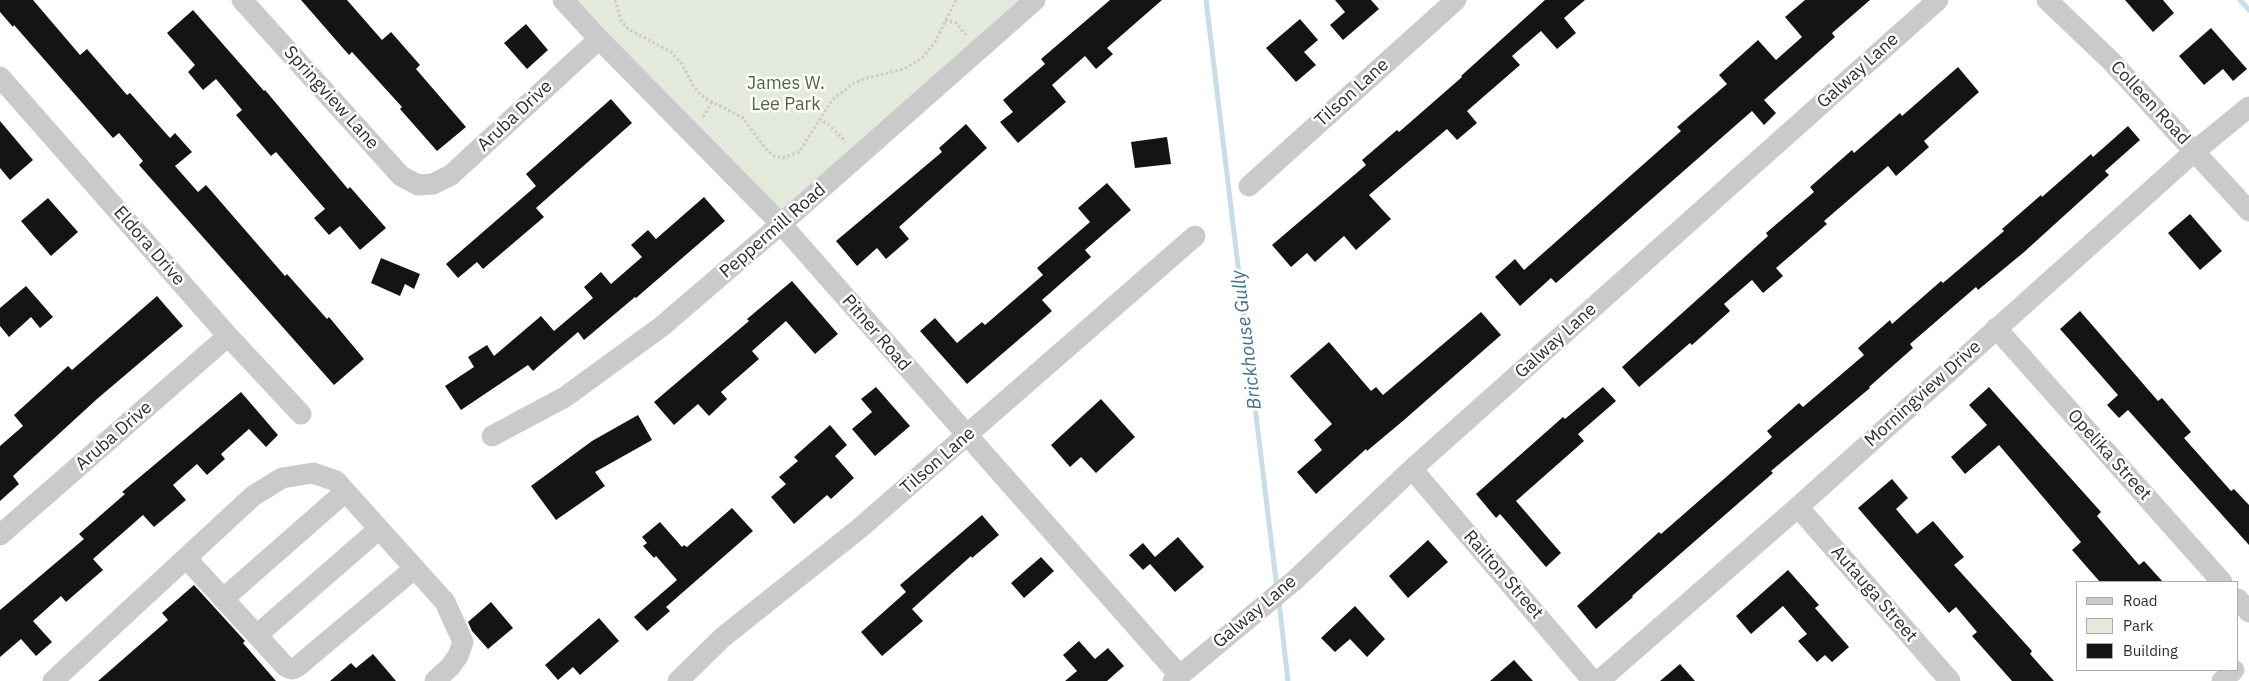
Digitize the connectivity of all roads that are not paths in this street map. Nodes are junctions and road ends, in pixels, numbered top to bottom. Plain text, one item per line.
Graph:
1 (242, 0) edge
2 (564, 0) edge
3 (1035, 0) edge
4 (1456, 0) edge
5 (1938, 0) edge
6 (2047, 0) edge
7 (599, 40) junction
8 (0, 77) edge
9 (2249, 107) edge
10 (2196, 151) junction
11 (426, 184) joint
12 (1249, 186) dead end
13 (2249, 211) edge
14 (781, 224) junction
15 (1195, 236) dead end
16 (1996, 328) junction
17 (228, 336) junction
18 (301, 414) dead end
19 (492, 436) dead end
20 (967, 437) junction
21 (1412, 469) junction
22 (346, 492) junction
23 (1798, 507) junction
24 (379, 529) junction
25 (0, 535) edge
26 (186, 558) junction
27 (415, 568) junction
28 (2221, 581) edge
29 (223, 598) junction
30 (2239, 601) edge
31 (2249, 612) edge
32 (257, 635) junction
33 (2249, 656) edge
34 (2239, 666) edge
35 (2233, 671) edge
36 (1176, 678) edge
37 (53, 681) edge
38 (434, 681) edge
39 (678, 681) edge
40 (1593, 681) edge
41 (1599, 681) edge
42 (1950, 681) edge
43 (2222, 681) edge

1 - 11 street, Springview Lane
2 - 7 street, Pitner Road
3 - 14 street, Peppermill Road
4 - 12 street, Tilson Lane
5 - 21 street, Galway Lane
6 - 10 street, Colleen Road
7 - 11 street, Aruba Drive
7 - 14 street, Pitner Road
8 - 17 street, Eldora Drive
9 - 10 street, Morningview Drive
10 - 13 street, Colleen Road
10 - 16 street, Morningview Drive
14 - 19 street, Peppermill Road
14 - 20 street, Pitner Road
15 - 20 street, Tilson Lane
16 - 23 street, Morningview Drive
16 - 28 street, Opelika Street
17 - 18 street, Eldora Drive
17 - 25 street, Aruba Drive
20 - 36 street, Pitner Road
20 - 39 street, Tilson Lane
21 - 36 street, Galway Lane
21 - 40 street, Railton Street
22 - 24 street
22 - 26 street
22 - 29 street
23 - 41 street, Morningview Drive
23 - 42 street, Autauga Street
24 - 27 street
24 - 32 street
26 - 29 street
26 - 37 street
27 - 32 street
27 - 38 street
29 - 32 street
30 - 31 street
33 - 34 street
35 - 43 street

